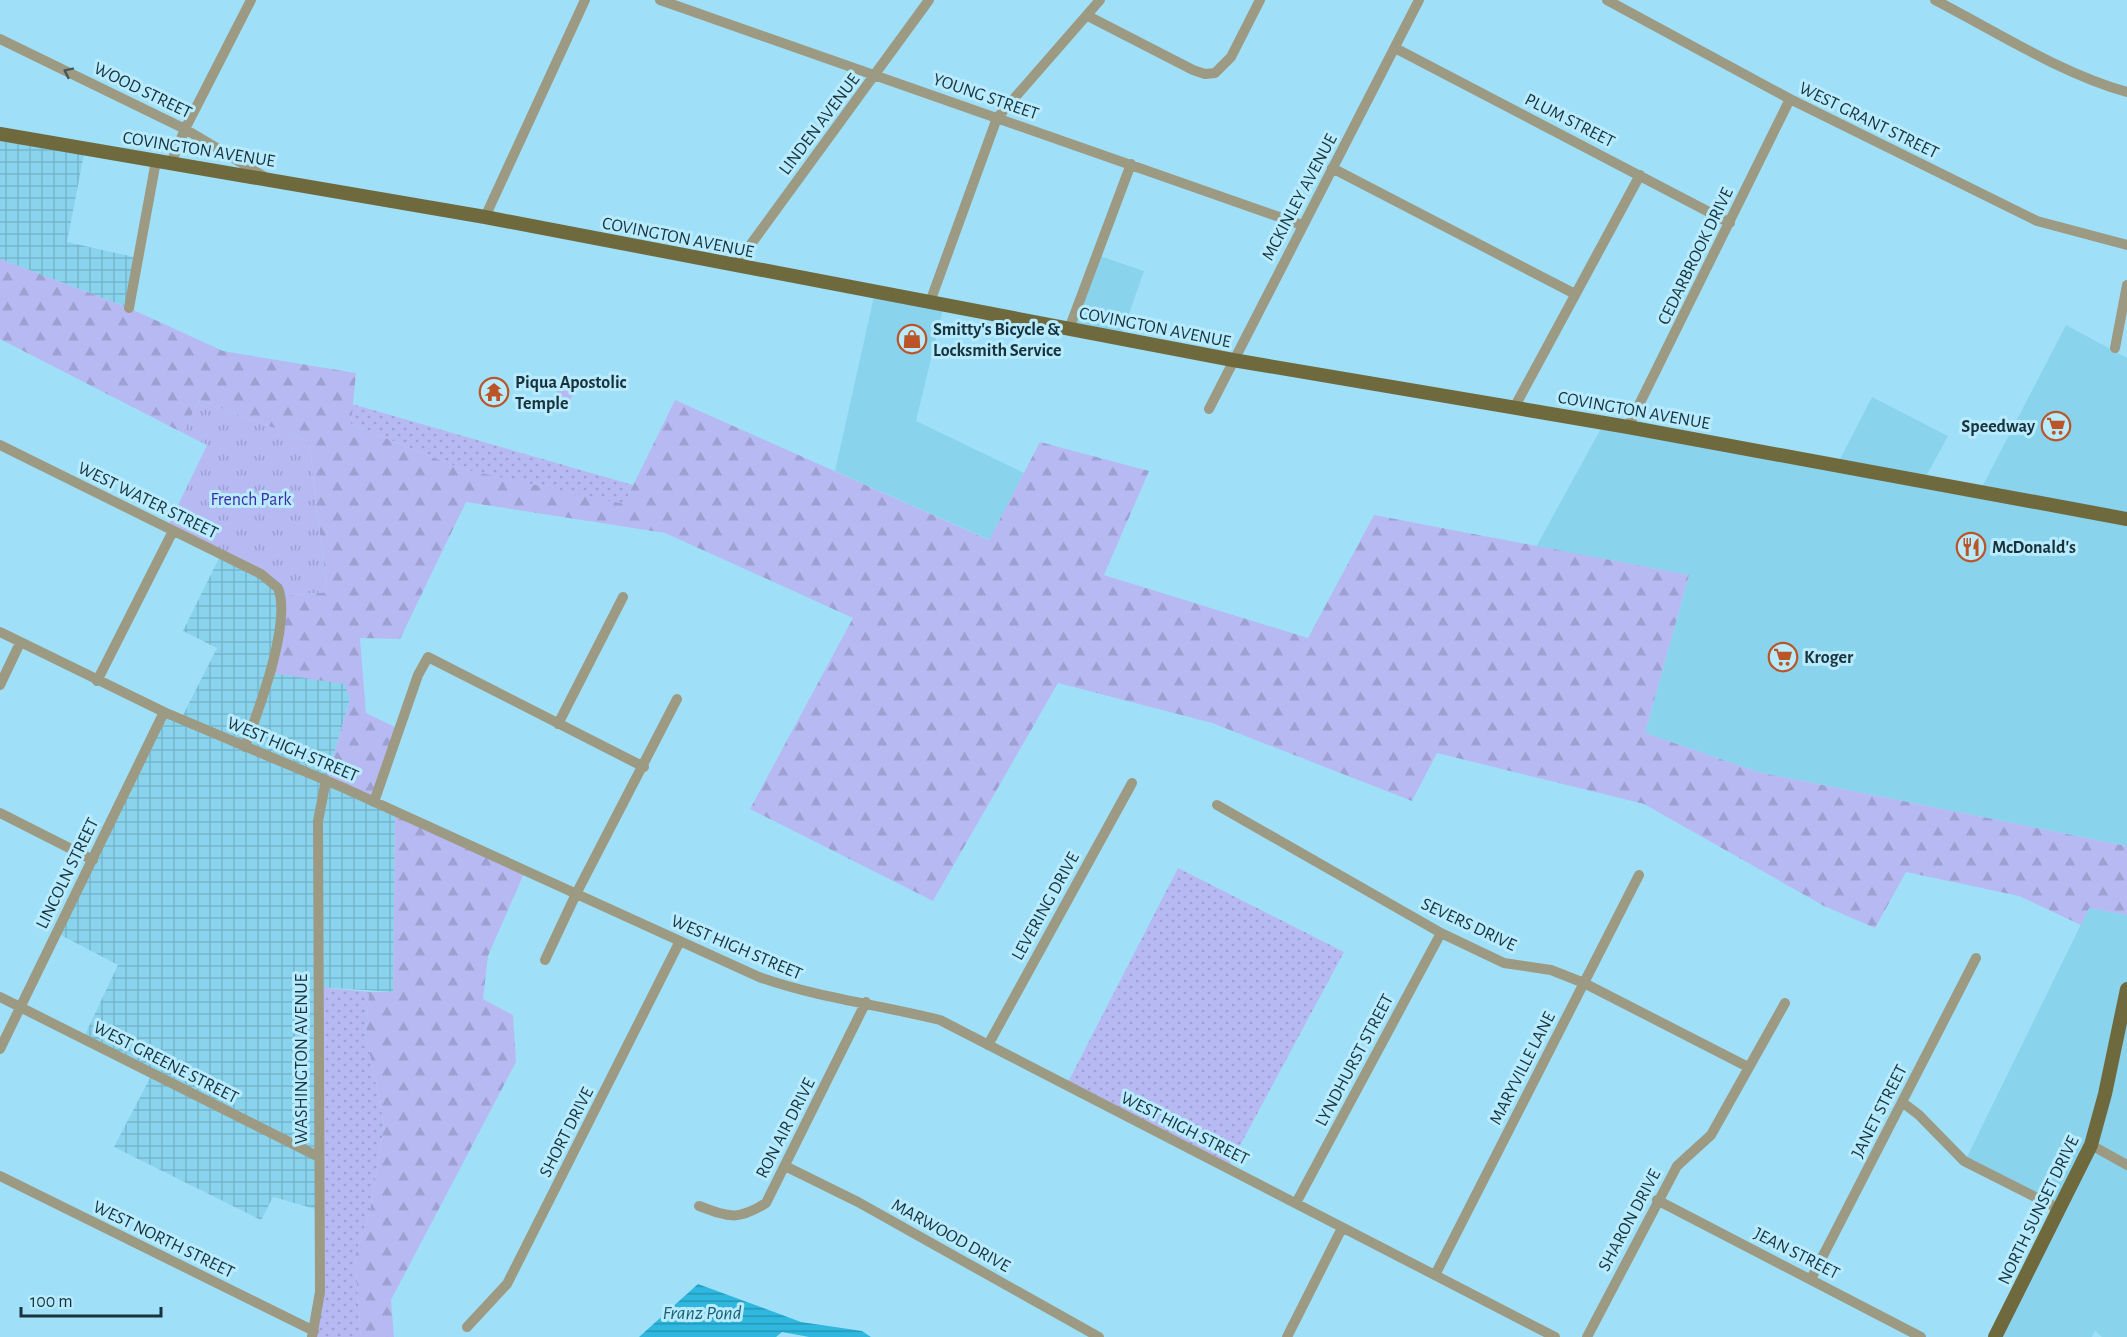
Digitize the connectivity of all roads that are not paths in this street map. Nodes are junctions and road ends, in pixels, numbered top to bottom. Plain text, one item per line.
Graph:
1 (251, 0) edge
2 (585, 0) edge
3 (660, 0) edge
4 (929, 0) edge
5 (1100, 0) edge
6 (1260, 0) edge
7 (1419, 0) edge
8 (1607, 0) edge
9 (1935, 0) edge
10 (680, 3) edge
11 (1088, 16) junction
12 (0, 39) edge
13 (1395, 48) junction
14 (875, 75) junction
15 (2127, 92) edge
16 (1790, 99) junction
17 (997, 118) junction
18 (185, 129) junction
19 (0, 134) edge
20 (156, 161) junction
21 (171, 163) junction
22 (1131, 164) junction
23 (1332, 168) junction
24 (1640, 175) junction
25 (267, 178) junction
26 (485, 217) junction
27 (1730, 223) junction
28 (1302, 225) junction
29 (2127, 245) edge
30 (735, 266) junction
31 (2127, 285) edge
32 (1575, 294) junction
33 (930, 302) junction
34 (129, 308) dead end
35 (1069, 329) junction
36 (2115, 348) dead end
37 (1233, 360) junction
38 (1514, 408) junction
39 (1209, 409) dead end
40 (1628, 427) junction
41 (0, 445) edge
42 (2127, 519) edge
43 (173, 531) junction
44 (623, 597) dead end
45 (0, 632) edge
46 (21, 643) junction
47 (97, 681) junction
48 (0, 685) edge
49 (677, 699) dead end
50 (164, 712) junction
51 (558, 724) junction
52 (245, 747) junction
53 (644, 767) junction
54 (326, 780) junction
55 (1132, 783) dead end
56 (374, 802) junction
57 (1217, 805) dead end
58 (0, 813) edge
59 (93, 860) junction
60 (1639, 875) dead end
61 (576, 894) junction
62 (1441, 933) junction
63 (680, 941) junction
64 (1976, 958) dead end
65 (545, 960) dead end
66 (1584, 984) junction
67 (2127, 989) edge
68 (0, 997) edge
69 (866, 1002) junction
70 (1785, 1003) dead end
71 (21, 1008) junction
72 (988, 1045) junction
73 (0, 1049) edge
74 (1749, 1067) junction
75 (1902, 1102) junction
76 (2091, 1146) junction
77 (317, 1156) junction
78 (2127, 1165) edge
79 (785, 1166) junction
80 (0, 1176) edge
81 (1657, 1200) junction
82 (1296, 1203) junction
83 (699, 1206) dead end
84 (2059, 1209) junction
85 (1342, 1228) junction
86 (1435, 1275) junction
87 (1811, 1279) junction
88 (467, 1327) dead end
89 (313, 1334) edge
90 (1099, 1337) edge
91 (1287, 1337) edge
92 (1555, 1337) edge
93 (1587, 1337) edge
94 (1921, 1337) edge
95 (1995, 1337) edge

1 - 18 street
2 - 26 street
3 - 10 street, YOUNG STREET
4 - 14 street, LINDEN AVENUE
5 - 11 street
6 - 11 street
7 - 13 street, MCKINLEY AVENUE
8 - 16 street, WEST GRANT STREET
9 - 15 street
10 - 14 street, YOUNG STREET
11 - 17 street
18 -> 12 street, WOOD STREET
13 - 23 street, MCKINLEY AVENUE
13 - 24 street, PLUM STREET
14 - 17 street, YOUNG STREET
14 - 30 street, LINDEN AVENUE
16 - 27 street, CEDARBROOK DRIVE
16 - 29 street, WEST GRANT STREET
17 - 22 street, YOUNG STREET
17 - 33 street
18 - 21 street
18 - 25 street, WOOD STREET
19 - 20 main road, COVINGTON AVENUE
20 - 21 main road, COVINGTON AVENUE
20 - 34 street
21 - 25 main road, COVINGTON AVENUE
22 - 28 street, YOUNG STREET
22 - 35 street
23 - 28 street, MCKINLEY AVENUE
23 - 32 street
24 - 27 street, PLUM STREET
24 - 32 street
25 - 26 main road, COVINGTON AVENUE
26 - 30 main road, COVINGTON AVENUE
27 - 40 street, CEDARBROOK DRIVE
28 - 37 street, MCKINLEY AVENUE
30 - 33 main road, COVINGTON AVENUE
31 - 36 street
32 - 38 street
33 - 35 main road, COVINGTON AVENUE
35 - 37 main road, COVINGTON AVENUE
37 - 38 main road, COVINGTON AVENUE
37 - 39 street, MCKINLEY AVENUE
38 - 40 main road, COVINGTON AVENUE
40 - 42 main road, COVINGTON AVENUE
41 - 43 street, WEST WATER STREET
43 - 47 street
43 - 52 street, WEST WATER STREET
44 - 51 street
45 - 46 street, WEST HIGH STREET
46 - 47 street, WEST HIGH STREET
46 - 48 street
47 - 50 street, WEST HIGH STREET
49 - 53 street
50 - 52 street, WEST HIGH STREET
50 - 59 street, LINCOLN STREET
51 - 53 street
51 - 56 street
52 - 54 street, WEST HIGH STREET
53 - 61 street
54 - 56 street, WEST HIGH STREET
54 - 77 street, WASHINGTON AVENUE
55 - 72 street, LEVERING DRIVE
56 - 61 street, WEST HIGH STREET
57 - 62 street, SEVERS DRIVE
58 - 59 street
59 - 71 street, LINCOLN STREET
60 - 66 street, MARYVILLE LANE
61 - 63 street, WEST HIGH STREET
61 - 65 street
62 - 66 street, SEVERS DRIVE
62 - 82 street, LYNDHURST STREET
63 - 69 street, WEST HIGH STREET
63 - 88 street, SHORT DRIVE
64 - 75 street, JANET STREET
66 - 74 street, SEVERS DRIVE
66 - 86 street, MARYVILLE LANE
67 - 76 main road, NORTH SUNSET DRIVE
68 - 71 street, WEST GREENE STREET
69 - 72 street, WEST HIGH STREET
69 - 79 street, RON AIR DRIVE
70 - 74 street, SHARON DRIVE
71 - 73 street, LINCOLN STREET
71 - 77 street, WEST GREENE STREET
72 - 82 street, WEST HIGH STREET
74 - 81 street, SHARON DRIVE
75 - 84 street
75 - 87 street, JANET STREET
76 - 78 street
76 - 84 main road, NORTH SUNSET DRIVE
77 - 89 street, WASHINGTON AVENUE
79 - 83 street, RON AIR DRIVE
79 - 90 street, MARWOOD DRIVE
80 - 89 street, WEST NORTH STREET
81 - 87 street, JEAN STREET
81 - 93 street, SHARON DRIVE
82 - 85 street, WEST HIGH STREET
84 - 95 main road, NORTH SUNSET DRIVE
85 - 86 street, WEST HIGH STREET
85 - 91 street
86 - 92 street, WEST HIGH STREET
87 - 94 street, JEAN STREET

